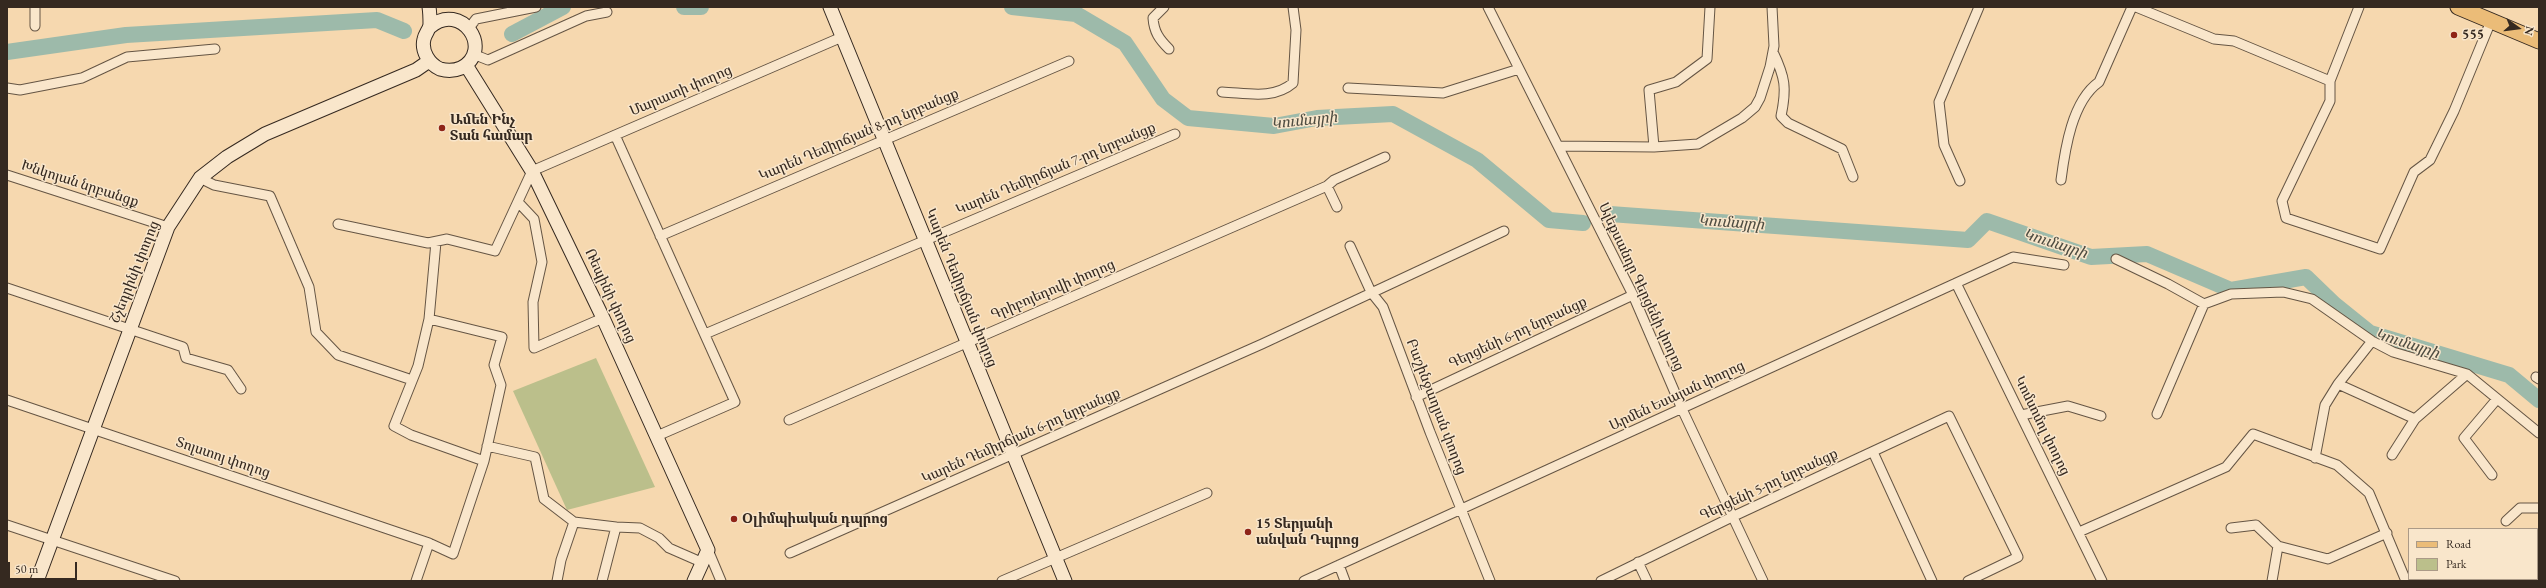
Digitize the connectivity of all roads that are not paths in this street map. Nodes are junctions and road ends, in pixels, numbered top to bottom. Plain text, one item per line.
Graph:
1 (35, 7) edge
2 (430, 7) edge
3 (536, 7) edge
4 (830, 7) edge
5 (1164, 7) edge
6 (1293, 7) edge
7 (1488, 7) edge
8 (1710, 7) edge
9 (1772, 7) edge
10 (1979, 7) edge
11 (2132, 7) edge
12 (2136, 7) edge
13 (2359, 7) edge
14 (2458, 7) edge
15 (607, 12) dead end
16 (447, 13) edge
17 (2491, 21) junction
18 (35, 26) dead end
19 (430, 27) junction
20 (469, 28) junction
21 (842, 37) junction
22 (2539, 41) edge
23 (1169, 48) dead end
24 (215, 49) dead end
25 (1773, 52) junction
26 (474, 54) junction
27 (429, 61) junction
28 (1069, 61) dead end
29 (466, 65) junction
30 (1519, 69) junction
31 (2330, 81) junction
32 (7, 88) edge
33 (1348, 88) dead end
34 (1222, 92) dead end
35 (1175, 134) dead end
36 (615, 136) junction
37 (884, 139) junction
38 (1558, 146) junction
39 (1654, 147) junction
40 (1385, 157) dead end
41 (532, 171) junction
42 (7, 176) edge
43 (1853, 177) dead end
44 (200, 178) junction
45 (2061, 180) dead end
46 (1960, 181) dead end
47 (1327, 186) junction
48 (518, 202) junction
49 (1337, 207) dead end
50 (338, 224) dead end
51 (168, 227) junction
52 (1504, 231) dead end
53 (660, 236) junction
54 (924, 240) junction
55 (436, 242) junction
56 (1350, 246) dead end
57 (2116, 259) dead end
58 (2064, 265) dead end
59 (1956, 283) junction
60 (7, 288) edge
61 (1371, 292) junction
62 (1632, 295) junction
63 (2204, 304) junction
64 (603, 318) junction
65 (429, 319) junction
66 (129, 329) junction
67 (705, 334) junction
68 (2372, 341) junction
69 (966, 343) junction
70 (2468, 374) junction
71 (412, 380) junction
72 (2338, 384) junction
73 (241, 389) dead end
74 (1416, 397) junction
75 (2497, 399) junction
76 (7, 400) edge
77 (1682, 409) junction
78 (2021, 414) junction
79 (2157, 414) dead end
80 (2101, 416) dead end
81 (789, 420) dead end
82 (2415, 420) junction
83 (93, 429) junction
84 (2539, 433) edge
85 (657, 436) junction
86 (487, 446) junction
87 (1873, 452) junction
88 (1012, 455) junction
89 (2392, 455) dead end
90 (2315, 458) junction
91 (484, 461) junction
92 (2492, 475) dead end
93 (1207, 493) dead end
94 (2539, 508) edge
95 (1462, 511) junction
96 (1734, 516) junction
97 (2506, 521) dead end
98 (574, 522) junction
99 (7, 525) edge
100 (616, 527) junction
101 (2231, 528) dead end
102 (2079, 532) junction
103 (2387, 533) junction
104 (52, 540) junction
105 (429, 544) junction
106 (2278, 546) junction
107 (708, 550) junction
108 (790, 553) dead end
109 (1055, 557) junction
110 (701, 562) junction
111 (1638, 562) junction
112 (1338, 566) junction
113 (37, 581) edge
114 (175, 581) edge
115 (416, 581) edge
116 (557, 581) edge
117 (602, 581) edge
118 (694, 581) edge
119 (721, 581) edge
120 (1002, 581) edge
121 (1065, 581) edge
122 (1304, 581) edge
123 (1345, 581) edge
124 (1490, 581) edge
125 (1601, 581) edge
126 (1647, 581) edge
127 (1763, 581) edge
128 (1932, 581) edge
129 (1968, 581) edge
130 (2102, 581) edge
131 (2272, 581) edge
132 (2406, 581) edge

1 - 18 street
2 - 19 street
3 - 20 street
4 - 21 street, Կարեն Դեմիրճյան փողոց
5 - 23 street
6 - 34 street
7 - 30 street, Ալեքսանդր Գերցենի փողոց
8 - 39 street
9 - 25 street
10 - 46 street
11 - 45 street
12 - 31 street
13 - 31 street
14 - 17 main road
15 - 26 street
16 - 19 street
16 - 20 street
17 - 22 main road
17 - 31 street
19 - 27 street
20 - 26 street
21 - 36 street, Մարատի փողոց
21 - 37 street, Կարեն Դեմիրճյան փողոց
24 - 32 street
25 - 39 street
25 - 43 street
26 - 29 street
27 - 29 street
27 - 44 street, Շչեդրինի փողոց
28 - 37 street, Կարեն Դեմիրճյան 8-րդ նրբանցք
29 - 41 street, Ռեպինի փողոց
30 - 33 street
30 - 38 street, Ալեքսանդր Գերցենի փողոց
35 - 54 street, Կարեն Դեմիրճյան 7-րդ նրբանցք
36 - 41 street, Մարատի փողոց
36 - 53 street
37 - 53 street, Կարեն Դեմիրճյան 8-րդ նրբանցք
37 - 54 street, Կարեն Դեմիրճյան փողոց
38 - 39 street
38 - 62 street, Ալեքսանդր Գերցենի փողոց
40 - 47 street, Գրիբոյեդովի փողոց
41 - 48 street
41 - 64 street, Ռեպինի փողոց
42 - 51 street, Խնկոյան նրբանցք
44 - 51 street, Շչեդրինի փողոց
44 - 71 street
47 - 49 street
47 - 69 street, Գրիբոյեդովի փողոց
48 - 55 street
48 - 64 street
50 - 55 street
51 - 66 street, Շչեդրինի փողոց
52 - 61 street, Կարեն Դեմիրճյան 6-րդ նրբանցք
53 - 67 street
54 - 67 street, Կարեն Դեմիրճյան 7-րդ նրբանցք
54 - 69 street, Կարեն Դեմիրճյան փողոց
55 - 65 street
56 - 61 street, Բաշինջաղյան փողոց
57 - 63 street
58 - 59 street, Արմեն Եսայան փողոց
59 - 77 street, Արմեն Եսայան փողոց
59 - 78 street, Կոմսոմոլ փողոց
60 - 66 street
61 - 74 street, Բաշինջաղյան փողոց
61 - 88 street, Կարեն Դեմիրճյան 6-րդ նրբանցք
62 - 74 street, Գերցենի 6-րդ նրբանցք
62 - 77 street, Ալեքսանդր Գերցենի փողոց
63 - 68 street
63 - 79 street
64 - 85 street, Ռեպինի փողոց
65 - 71 street
65 - 86 street
66 - 73 street
66 - 83 street, Շչեդրինի փողոց
67 - 85 street
68 - 70 street
68 - 72 street
69 - 81 street, Գրիբոյեդովի փողոց
69 - 88 street, Կարեն Դեմիրճյան փողոց
70 - 75 street
70 - 82 street
71 - 91 street
72 - 82 street
72 - 90 street
74 - 95 street, Բաշինջաղյան փողոց
75 - 84 street
75 - 92 street
76 - 83 street, Տոլստոյ փողոց
77 - 95 street, Արմեն Եսայան փողոց
77 - 96 street, Ալեքսանդր Գերցենի փողոց
78 - 80 street
78 - 102 street, Կոմսոմոլ փողոց
82 - 89 street
83 - 104 street, Շչեդրինի փողոց
83 - 105 street, Տոլստոյ փողոց
85 - 107 street, Ռեպինի փողոց
86 - 91 street
86 - 98 street
87 - 96 street, Գերցենի 5-րդ նրբանցք
87 - 128 street
87 - 129 street, Գերցենի 5-րդ նրբանցք
88 - 108 street, Կարեն Դեմիրճյան 6-րդ նրբանցք
88 - 109 street, Կարեն Դեմիրճյան փողոց
90 - 102 street
90 - 103 street
91 - 105 street, Տոլստոյ փողոց
93 - 109 street
94 - 97 street
95 - 112 street, Արմեն Եսայան փողոց
95 - 124 street, Բաշինջաղյան փողոց
96 - 111 street, Գերցենի 5-րդ նրբանցք
96 - 127 street, Ալեքսանդր Գերցենի փողոց
98 - 100 street
98 - 116 street
99 - 104 street
100 - 110 street
100 - 117 street
101 - 106 street
102 - 130 street, Կոմսոմոլ փողոց
103 - 106 street
103 - 132 street
104 - 113 street, Շչեդրինի փողոց
104 - 114 street
105 - 115 street
106 - 131 street
107 - 110 street
107 - 119 street
109 - 120 street
109 - 121 street, Կարեն Դեմիրճյան փողոց
110 - 118 street
111 - 125 street, Գերցենի 5-րդ նրբանցք
111 - 126 street
112 - 122 street, Արմեն Եսայան փողոց
112 - 123 street

